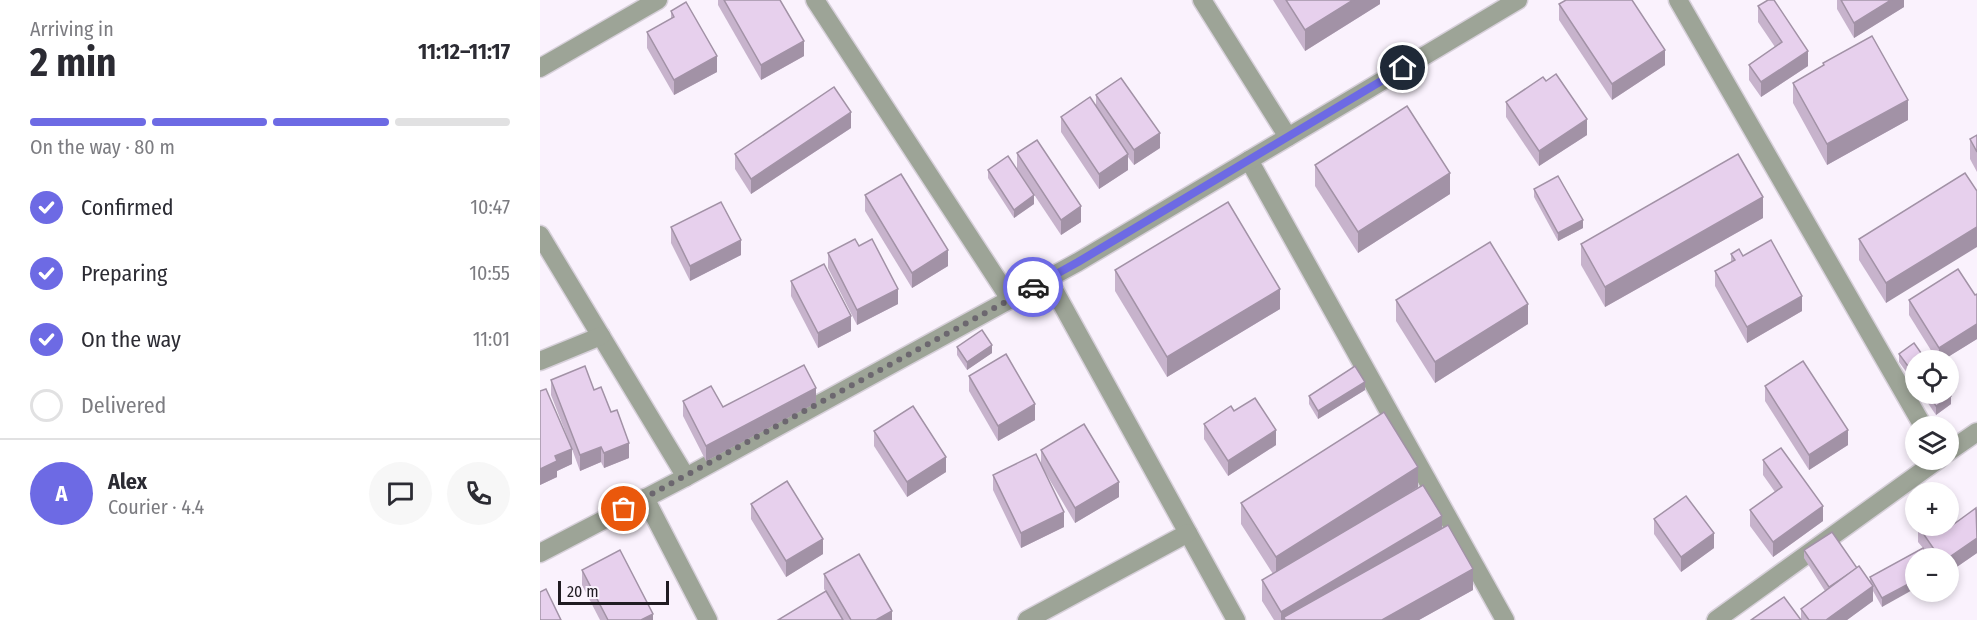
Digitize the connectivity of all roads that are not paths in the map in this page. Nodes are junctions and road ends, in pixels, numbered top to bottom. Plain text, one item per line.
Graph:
1 (658, 0) edge
2 (814, 0) edge
3 (1202, 0) edge
4 (1518, 0) edge
5 (1678, 0) edge
6 (540, 68) edge
7 (1288, 137) junction
8 (1249, 160) junction
9 (540, 235) edge
10 (1048, 279) junction
11 (1010, 299) junction
12 (601, 336) junction
13 (540, 361) edge
14 (1917, 416) edge
15 (1977, 432) edge
16 (1959, 444) edge
17 (1924, 470) edge
18 (686, 477) junction
19 (645, 498) junction
20 (1188, 533) junction
21 (540, 553) edge
22 (708, 620) edge
23 (1028, 620) edge
24 (1236, 620) edge
25 (1505, 620) edge
26 (1716, 620) edge

1 - 6 street
2 - 11 street
3 - 7 street
4 - 7 street
5 - 14 street
7 - 8 street
8 - 10 street
8 - 25 street
9 - 12 street
10 - 11 street
10 - 20 street
11 - 18 street
12 - 13 street
12 - 18 street
15 - 16 street
17 - 26 street
18 - 19 street
19 - 21 street
19 - 22 street
20 - 23 street
20 - 24 street

